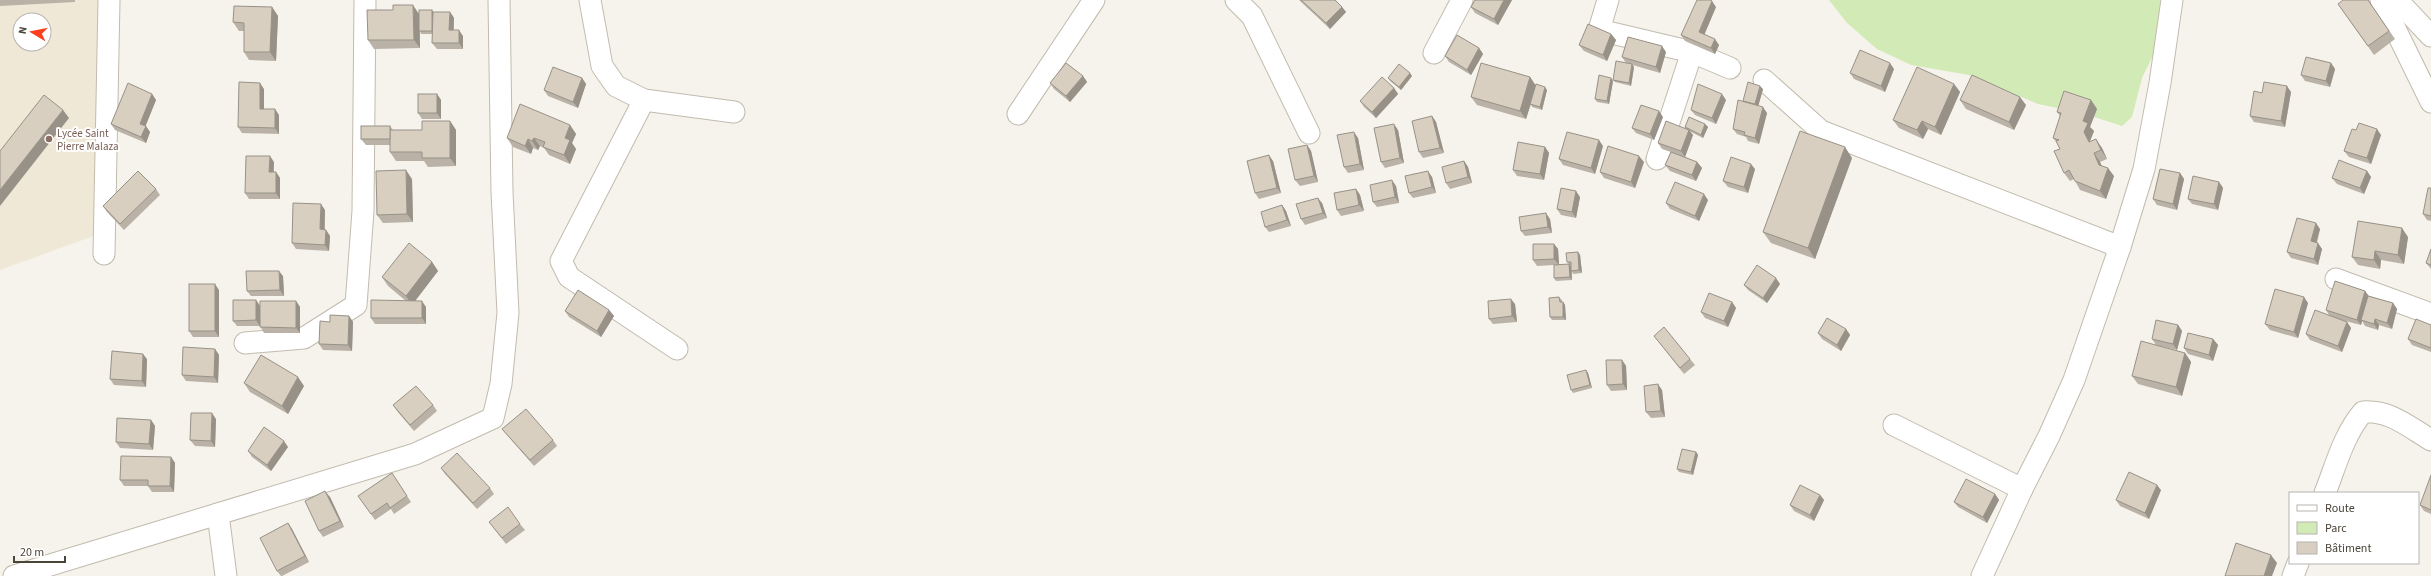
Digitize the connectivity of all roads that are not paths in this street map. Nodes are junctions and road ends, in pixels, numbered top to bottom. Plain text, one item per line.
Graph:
1 (109, 0) edge
2 (365, 0) edge
3 (499, 0) edge
4 (590, 0) edge
5 (1094, 0) edge
6 (1236, 0) edge
7 (1462, 0) edge
8 (1608, 0) edge
9 (2172, 0) edge
10 (2393, 0) edge
11 (2431, 36) edge
12 (1692, 52) junction
13 (1434, 53) dead end
14 (1730, 68) dead end
15 (1764, 80) dead end
16 (644, 100) junction
17 (2431, 102) edge
18 (734, 112) dead end
19 (1018, 114) dead end
20 (1310, 133) dead end
21 (1657, 159) dead end
22 (2120, 247) junction
23 (104, 254) dead end
24 (2336, 279) dead end
25 (2431, 314) edge
26 (245, 343) dead end
27 (677, 349) dead end
28 (1894, 425) dead end
29 (2431, 440) edge
30 (2022, 488) junction
31 (2325, 492) edge
32 (218, 514) junction
33 (2298, 564) edge
34 (14, 576) edge
35 (226, 576) edge
36 (1982, 576) edge
37 (2293, 576) edge

1 - 23 street
2 - 26 street
3 - 32 street
4 - 16 street
5 - 19 street
6 - 20 street
7 - 13 street
8 - 12 street
9 - 22 street
10 - 11 street
10 - 17 street
12 - 14 street
12 - 21 street
15 - 22 street
16 - 18 street
16 - 27 street
22 - 30 street
24 - 25 street
28 - 30 street
29 - 31 street
30 - 36 street
32 - 34 street
32 - 35 street
33 - 37 street

